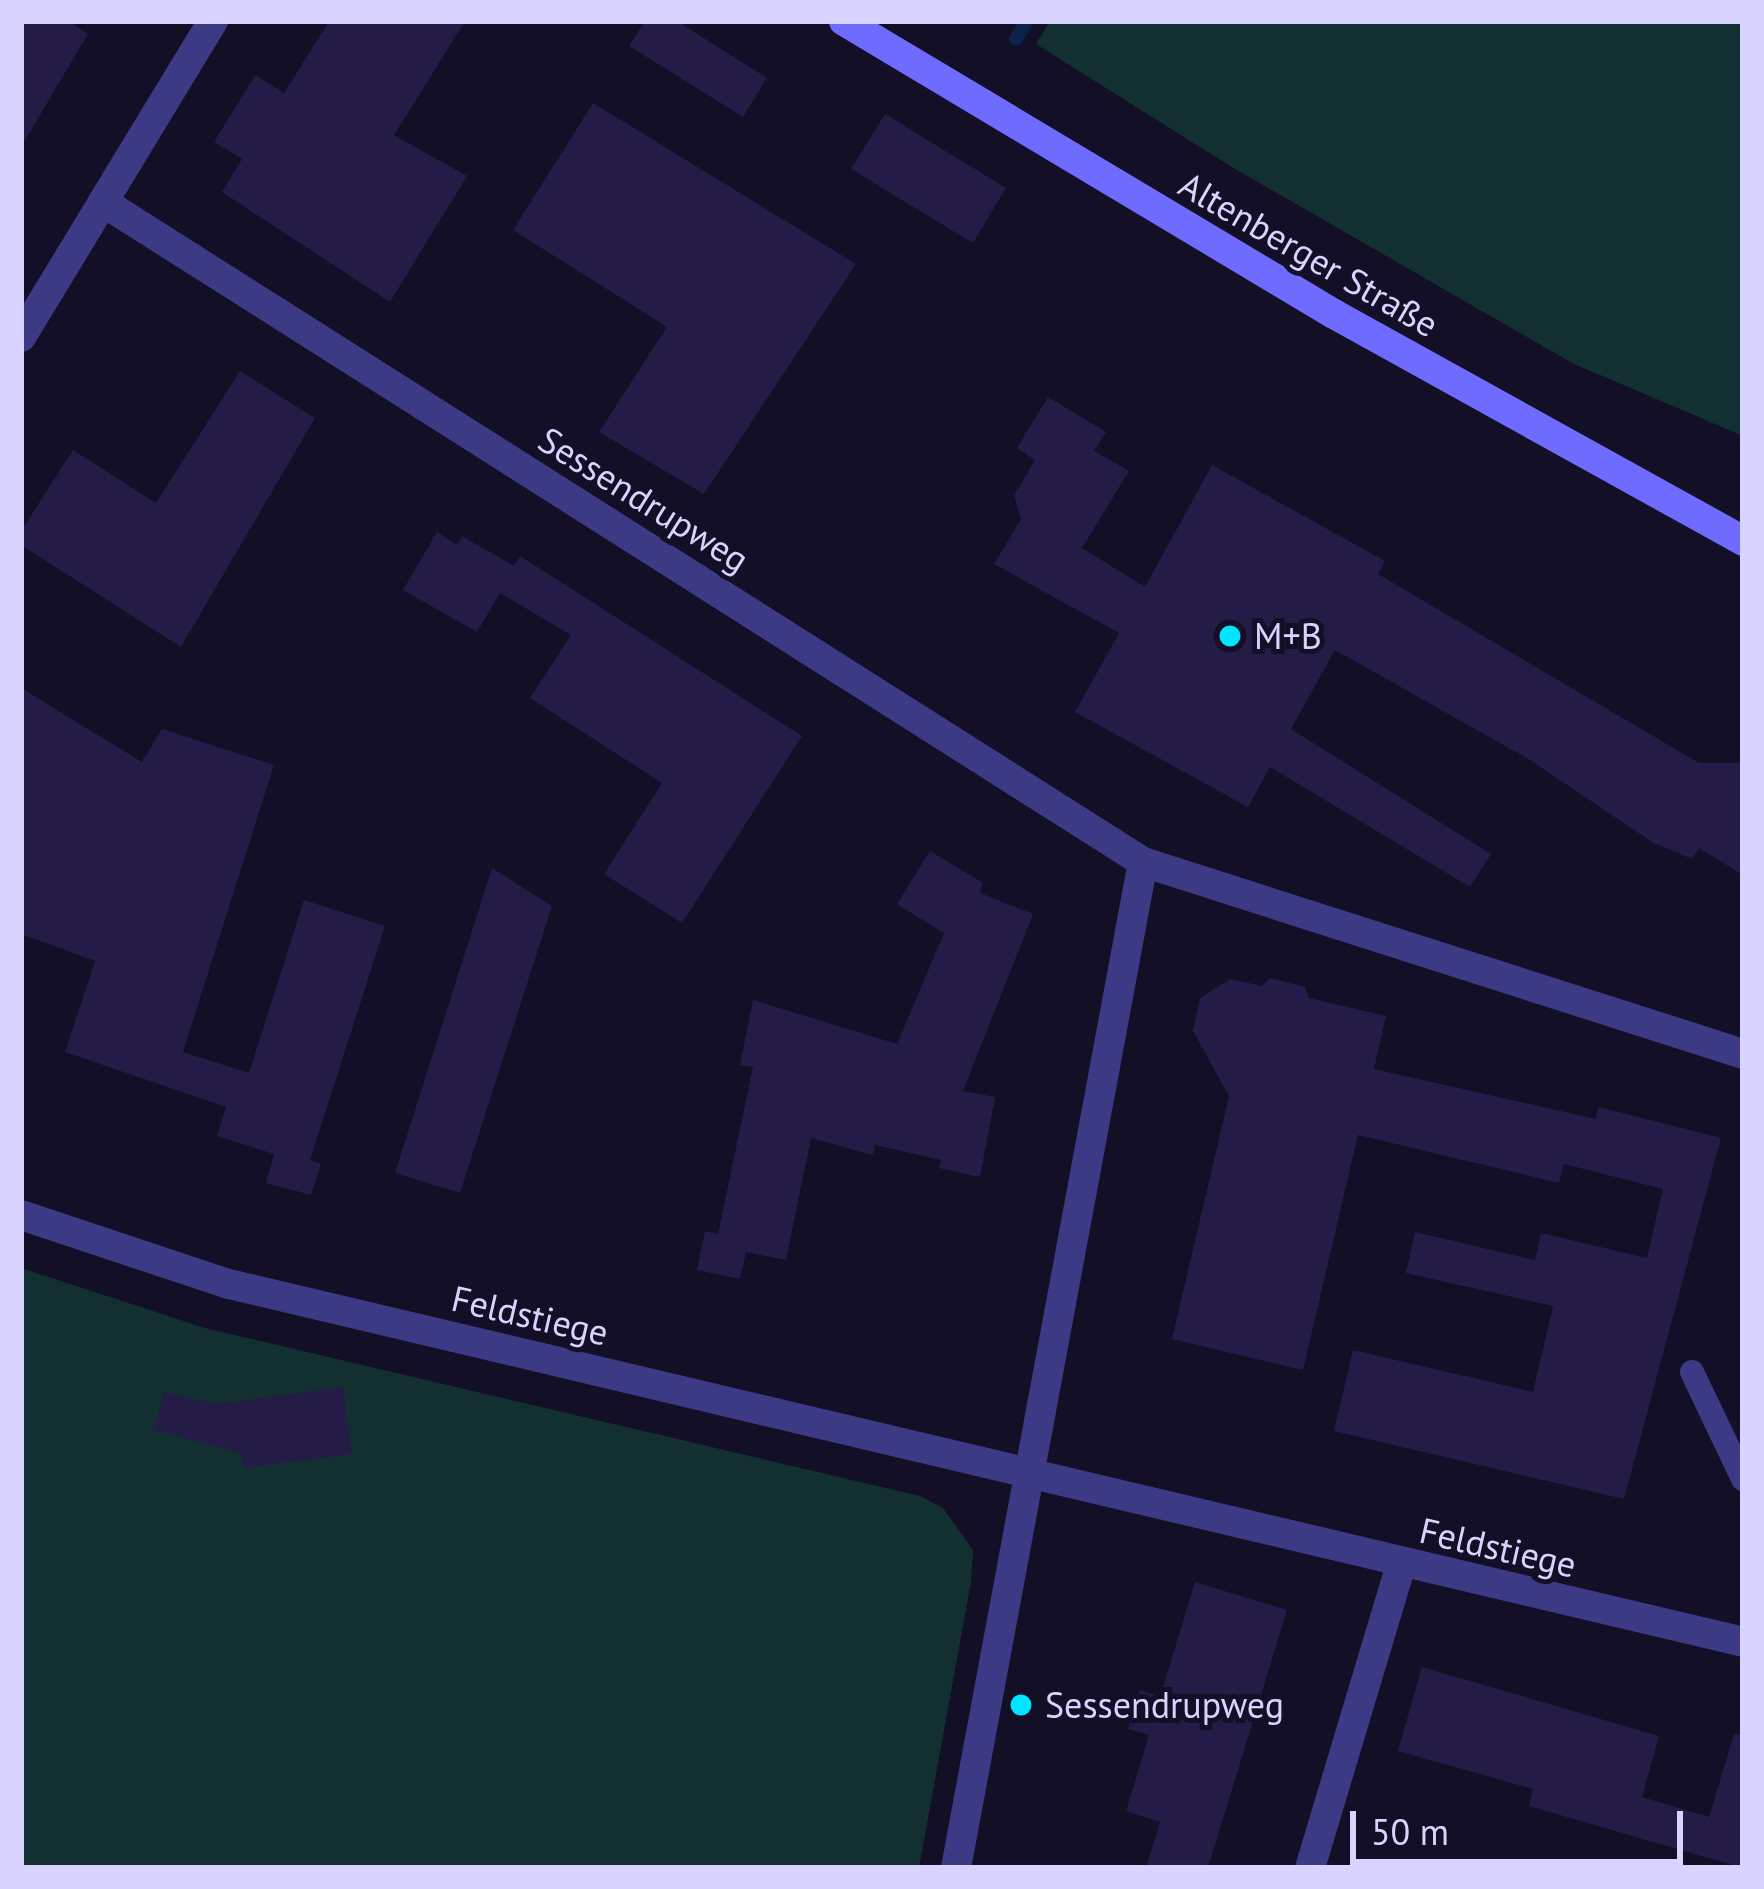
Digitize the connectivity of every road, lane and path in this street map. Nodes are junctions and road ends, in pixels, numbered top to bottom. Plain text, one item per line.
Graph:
1 (213, 21) edge
2 (844, 21) edge
3 (103, 202) junction
4 (21, 337) edge
5 (1743, 541) edge
6 (1143, 862) junction
7 (1743, 1054) edge
8 (21, 1215) edge
9 (1692, 1372) dead end
10 (1027, 1471) junction
11 (1743, 1479) edge
12 (1401, 1564) junction
13 (1743, 1642) edge
14 (956, 1868) edge
15 (1310, 1868) edge

1 - 3 street
2 - 5 main road, Altenberger Straße
3 - 4 street
3 - 6 street, Sessendrupweg
6 - 7 street, Sessendrupweg
6 - 10 street
8 - 10 street, Feldstiege
9 - 11 lane
10 - 12 street, Feldstiege
10 - 14 street
12 - 13 street, Feldstiege
12 - 15 street

